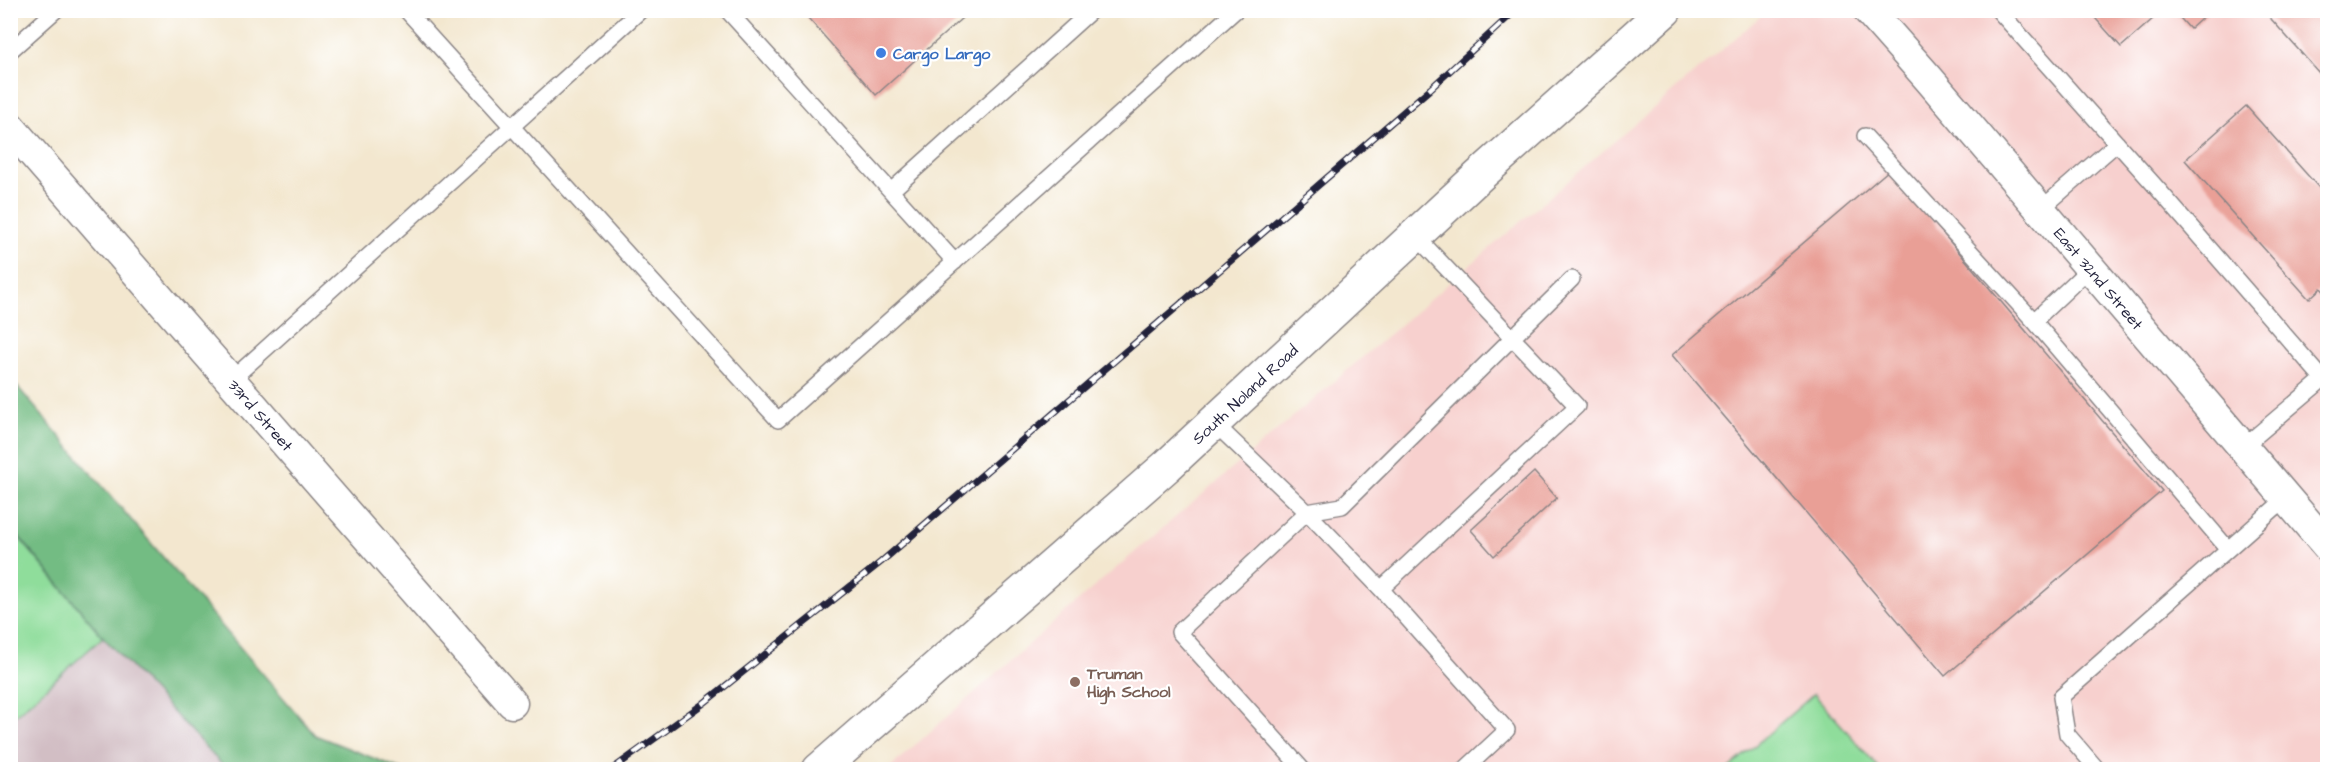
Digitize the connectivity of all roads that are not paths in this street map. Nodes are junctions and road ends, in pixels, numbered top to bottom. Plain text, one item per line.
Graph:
1 (56, 10) edge
2 (406, 10) edge
3 (641, 10) edge
4 (727, 10) edge
5 (1092, 10) edge
6 (1236, 10) edge
7 (1665, 10) edge
8 (1868, 10) edge
9 (1998, 10) edge
10 (10, 51) edge
11 (511, 126) junction
12 (10, 127) edge
13 (1865, 136) dead end
14 (2117, 143) junction
15 (891, 191) junction
16 (2040, 210) junction
17 (1415, 235) junction
18 (955, 262) junction
19 (2090, 268) junction
20 (1572, 279) dead end
21 (2034, 321) junction
22 (1511, 339) junction
23 (2325, 377) edge
24 (231, 380) junction
25 (1214, 423) junction
26 (2243, 447) junction
27 (2286, 498) junction
28 (1307, 512) junction
29 (2328, 547) edge
30 (2228, 549) junction
31 (1381, 589) junction
32 (512, 703) dead end
33 (819, 770) edge
34 (1304, 770) edge
35 (1464, 770) edge
36 (2098, 770) edge

1 - 10 lane
2 - 11 lane
3 - 11 lane
4 - 15 lane
5 - 15 lane
6 - 18 lane
7 - 17 main road, South Noland Road
8 - 16 street, East 32nd Street
9 - 14 lane
11 - 18 lane
11 - 24 lane
12 - 24 street, 33rd Street
13 - 21 lane
14 - 16 lane
14 - 23 lane
15 - 18 lane
16 - 19 street, East 32nd Street
17 - 22 lane
17 - 25 main road, South Noland Road
19 - 21 lane
19 - 26 street, East 32nd Street
20 - 22 lane
21 - 30 lane
22 - 28 lane
22 - 31 lane
23 - 26 lane
24 - 32 street, 33rd Street
25 - 28 lane
25 - 33 main road, South Noland Road
26 - 27 street, East 32nd Street
27 - 29 street, East 32nd Street
27 - 30 lane
28 - 31 lane
28 - 34 lane
30 - 36 lane
31 - 35 lane

